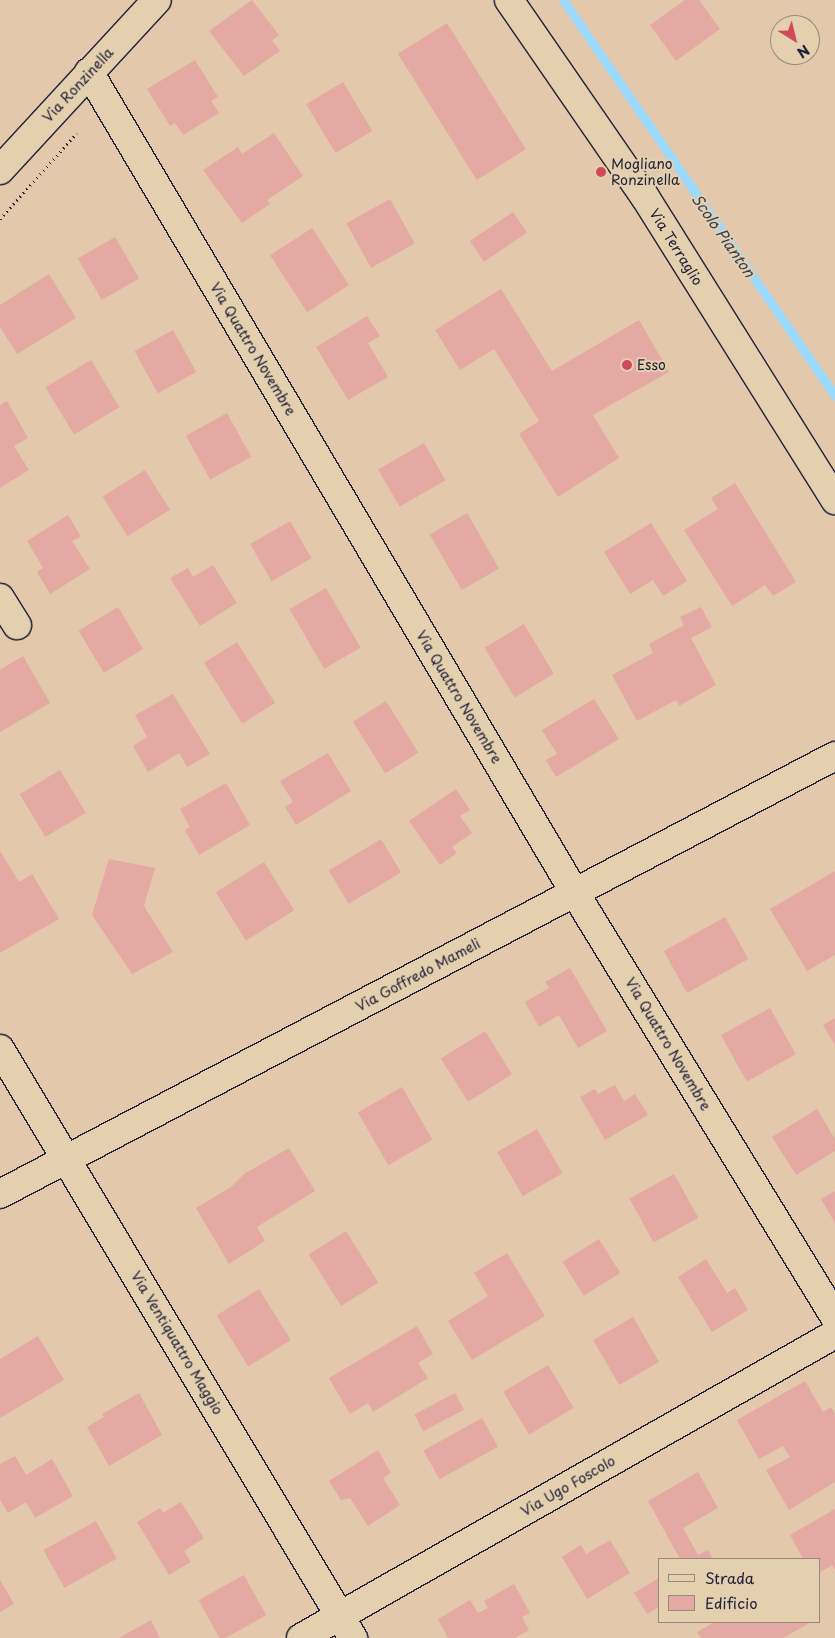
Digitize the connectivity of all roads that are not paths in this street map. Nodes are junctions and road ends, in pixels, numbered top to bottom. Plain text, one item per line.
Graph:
1 (157, 0) edge
2 (509, 0) edge
3 (89, 72) junction
4 (0, 170) edge
5 (835, 500) edge
6 (0, 598) edge
7 (17, 626) dead end
8 (835, 756) edge
9 (575, 893) junction
10 (0, 1049) edge
11 (66, 1159) junction
12 (0, 1194) edge
13 (835, 1318) edge
14 (835, 1334) edge
15 (347, 1627) edge
16 (301, 1638) edge

1 - 3 street, Via Ronzinella
2 - 5 street, Via Terraglio
3 - 4 street, Via Ronzinella
3 - 9 street, Via Quattro Novembre
6 - 7 street
8 - 9 street, Via Goffredo Mameli
9 - 11 street, Via Goffredo Mameli
9 - 13 street, Via Quattro Novembre
10 - 11 street, Via Ventiquattro Maggio
11 - 12 street, Via Goffredo Mameli
11 - 15 street, Via Ventiquattro Maggio
14 - 15 street, Via Ugo Foscolo
15 - 16 street, Via Ugo Foscolo

